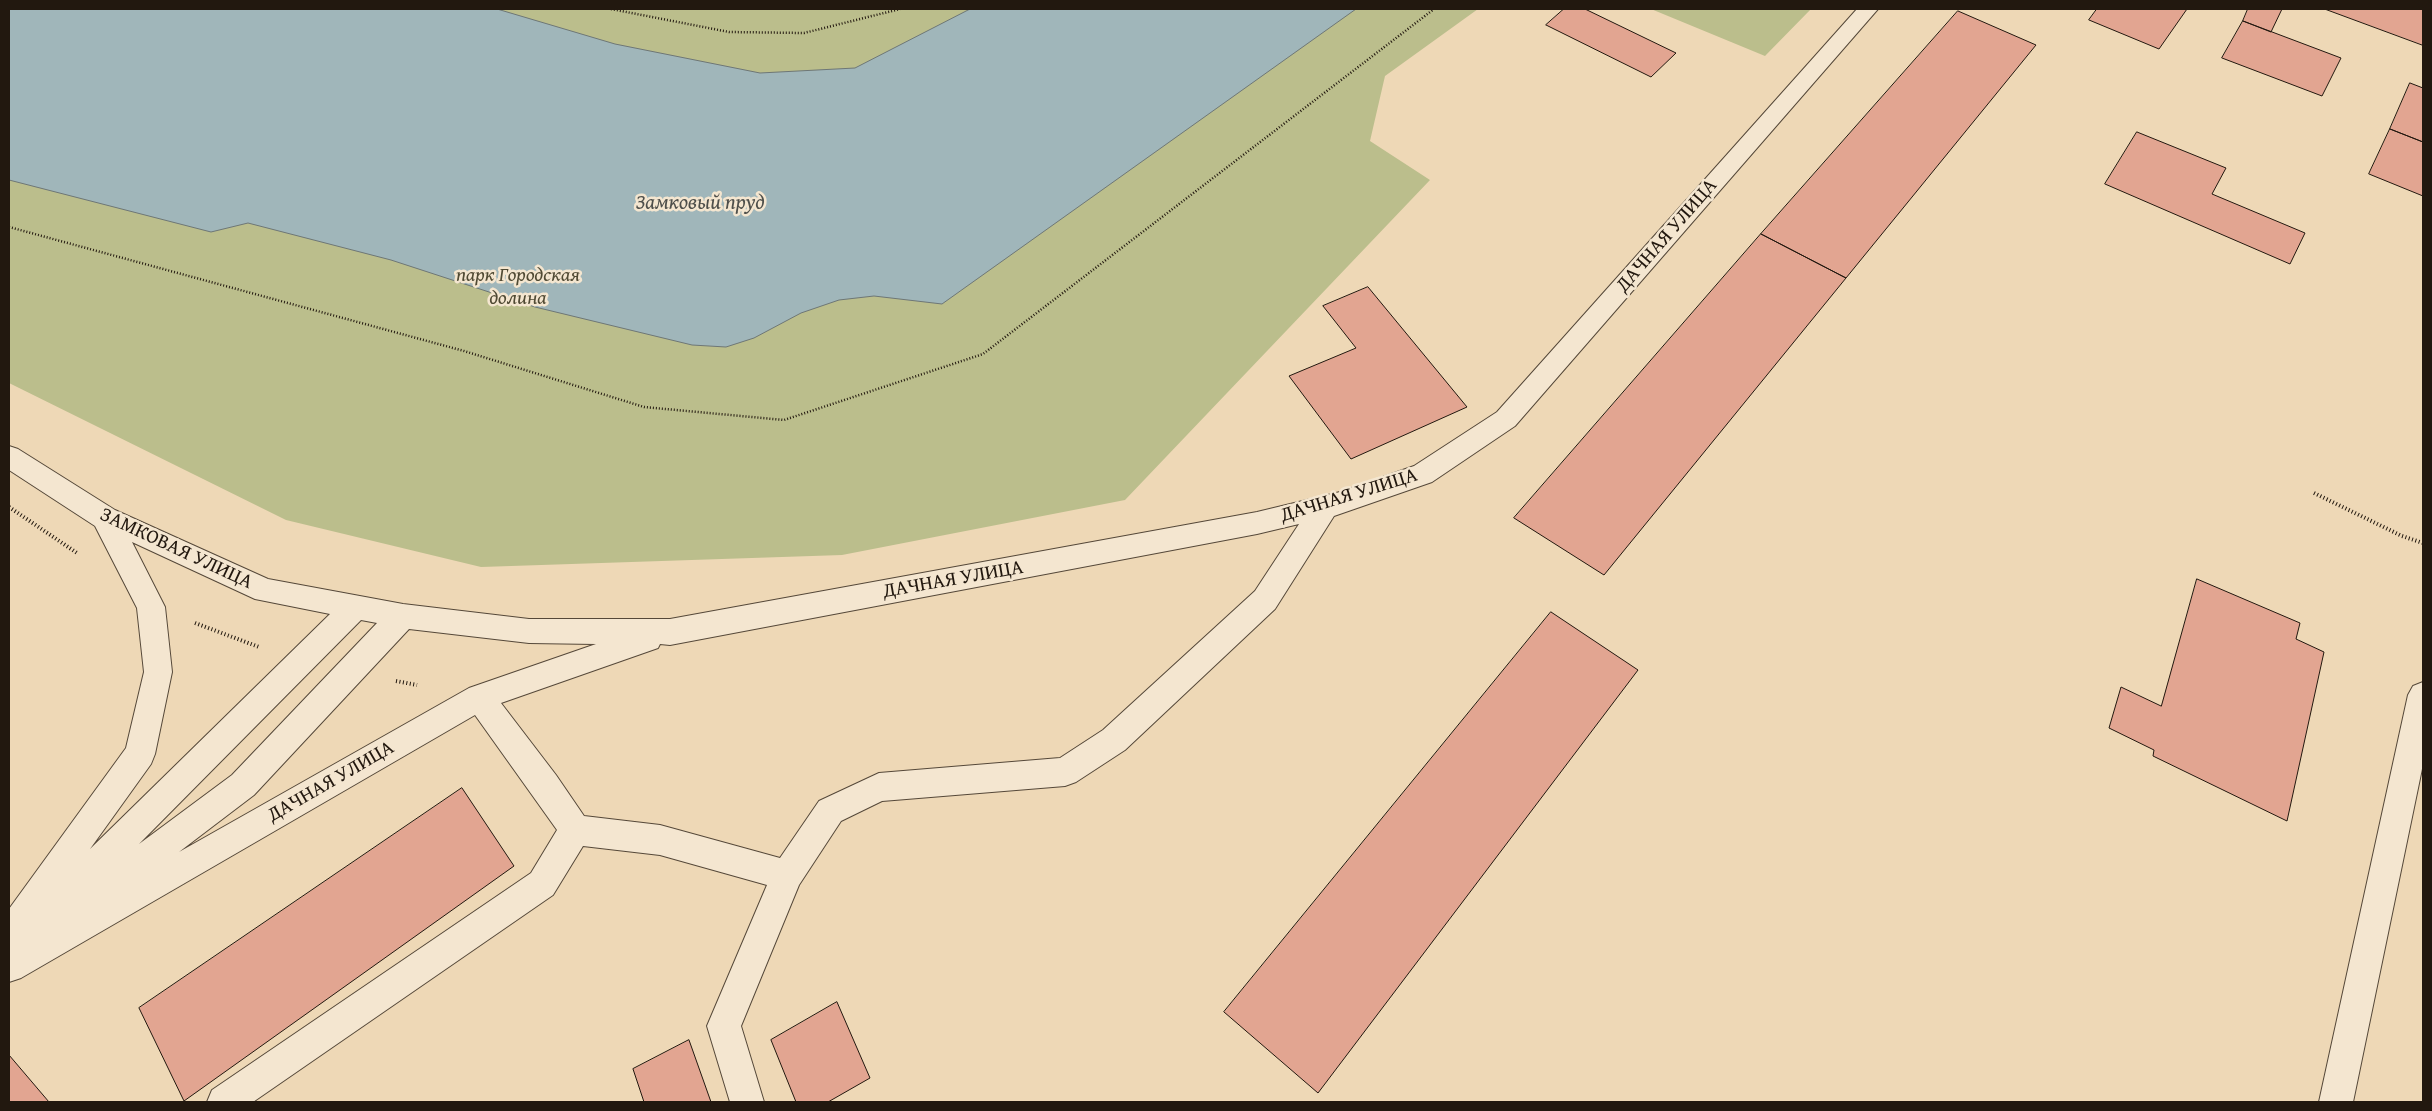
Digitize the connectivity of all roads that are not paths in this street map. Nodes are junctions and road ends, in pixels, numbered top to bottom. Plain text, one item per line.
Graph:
1 (1868, 9) edge
2 (9, 457) edge
3 (1325, 507) junction
4 (105, 518) junction
5 (357, 606) junction
6 (403, 616) junction
7 (670, 632) junction
8 (2423, 695) edge
9 (479, 697) junction
10 (574, 830) junction
11 (787, 875) junction
12 (9, 936) edge
13 (9, 951) edge
14 (9, 960) edge
15 (9, 966) edge
16 (224, 1102) edge
17 (747, 1102) edge
18 (2336, 1102) edge

1 - 3 street, ДАЧНАЯ УЛИЦА
2 - 4 street, ЗАМКОВАЯ УЛИЦА
3 - 7 street, ДАЧНАЯ УЛИЦА
3 - 11 street
4 - 5 street, ЗАМКОВАЯ УЛИЦА
4 - 12 street
5 - 6 street, ДАЧНАЯ УЛИЦА
5 - 13 street
6 - 7 street, ДАЧНАЯ УЛИЦА
6 - 14 street, ДАЧНАЯ УЛИЦА
7 - 9 street, ДАЧНАЯ УЛИЦА
8 - 18 street
9 - 10 street
9 - 15 street, ДАЧНАЯ УЛИЦА
10 - 11 street
10 - 16 street
11 - 17 street

